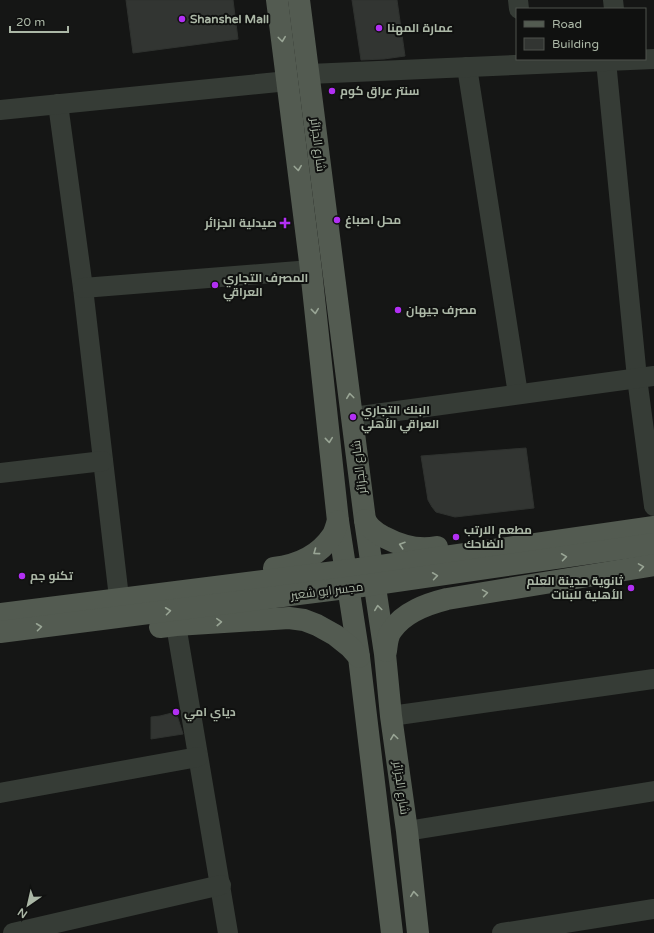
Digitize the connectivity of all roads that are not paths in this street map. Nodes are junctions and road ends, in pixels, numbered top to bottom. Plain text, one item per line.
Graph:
1 (278, 0) edge
2 (299, 0) edge
3 (616, 60) edge
4 (523, 62) edge
5 (467, 67) junction
6 (309, 74) junction
7 (288, 81) junction
8 (58, 104) junction
9 (0, 110) edge
10 (310, 270) junction
11 (83, 288) junction
12 (646, 377) edge
13 (518, 394) junction
14 (353, 417) junction
15 (103, 461) junction
16 (0, 473) edge
17 (654, 506) edge
18 (654, 514) edge
19 (365, 520) junction
20 (338, 521) junction
21 (654, 527) edge
22 (654, 544) edge
23 (431, 548) junction
24 (654, 565) edge
25 (281, 567) junction
26 (118, 589) junction
27 (447, 599) junction
28 (0, 603) edge
29 (0, 614) edge
30 (289, 618) junction
31 (176, 625) junction
32 (0, 632) edge
33 (0, 648) edge
34 (385, 654) junction
35 (359, 657) junction
36 (654, 679) edge
37 (391, 716) junction
38 (198, 757) junction
39 (654, 791) edge
40 (0, 793) edge
41 (407, 831) junction
42 (220, 885) junction
43 (654, 909) edge
44 (12, 933) edge
45 (228, 933) edge
46 (392, 933) edge
47 (418, 933) edge
48 (502, 933) edge

1 -> 7 main road, شارع الجزائر
2 - 6 main road, شارع الجزائر
3 - 4 street
3 - 12 street
4 - 5 street
5 - 6 street
5 - 13 street
14 -> 6 main road, شارع الجزائر
7 - 8 street
7 -> 10 main road, شارع الجزائر
8 - 9 street
8 - 11 street
10 - 11 street
10 -> 20 main road, شارع الجزائر
11 - 15 street
12 - 13 street
12 - 17 street
13 - 14 street
14 - 19 main road, شارع الجزائر
15 - 16 street
15 - 26 street
18 - 23 main road
23 -> 19 main road
34 -> 19 main road, شارع الجزائر
20 -> 25 main road
20 - 35 main road, شارع الجزائر
21 - 29 main road, مجسر ابو شعير
32 -> 22 main road, مجسر ابو شعير
23 - 27 main road
27 -> 24 main road
25 - 26 main road
25 - 30 main road
26 - 28 main road
27 - 34 main road
31 -> 30 main road
30 - 35 main road
31 - 33 main road
31 - 38 street
34 - 37 main road, شارع الجزائر
35 - 46 main road, شارع الجزائر
36 - 37 street
41 -> 37 main road, شارع الجزائر
38 - 40 street
38 - 42 street
39 - 41 street
47 -> 41 main road, شارع الجزائر
42 - 44 street
42 - 45 street
43 - 48 street

